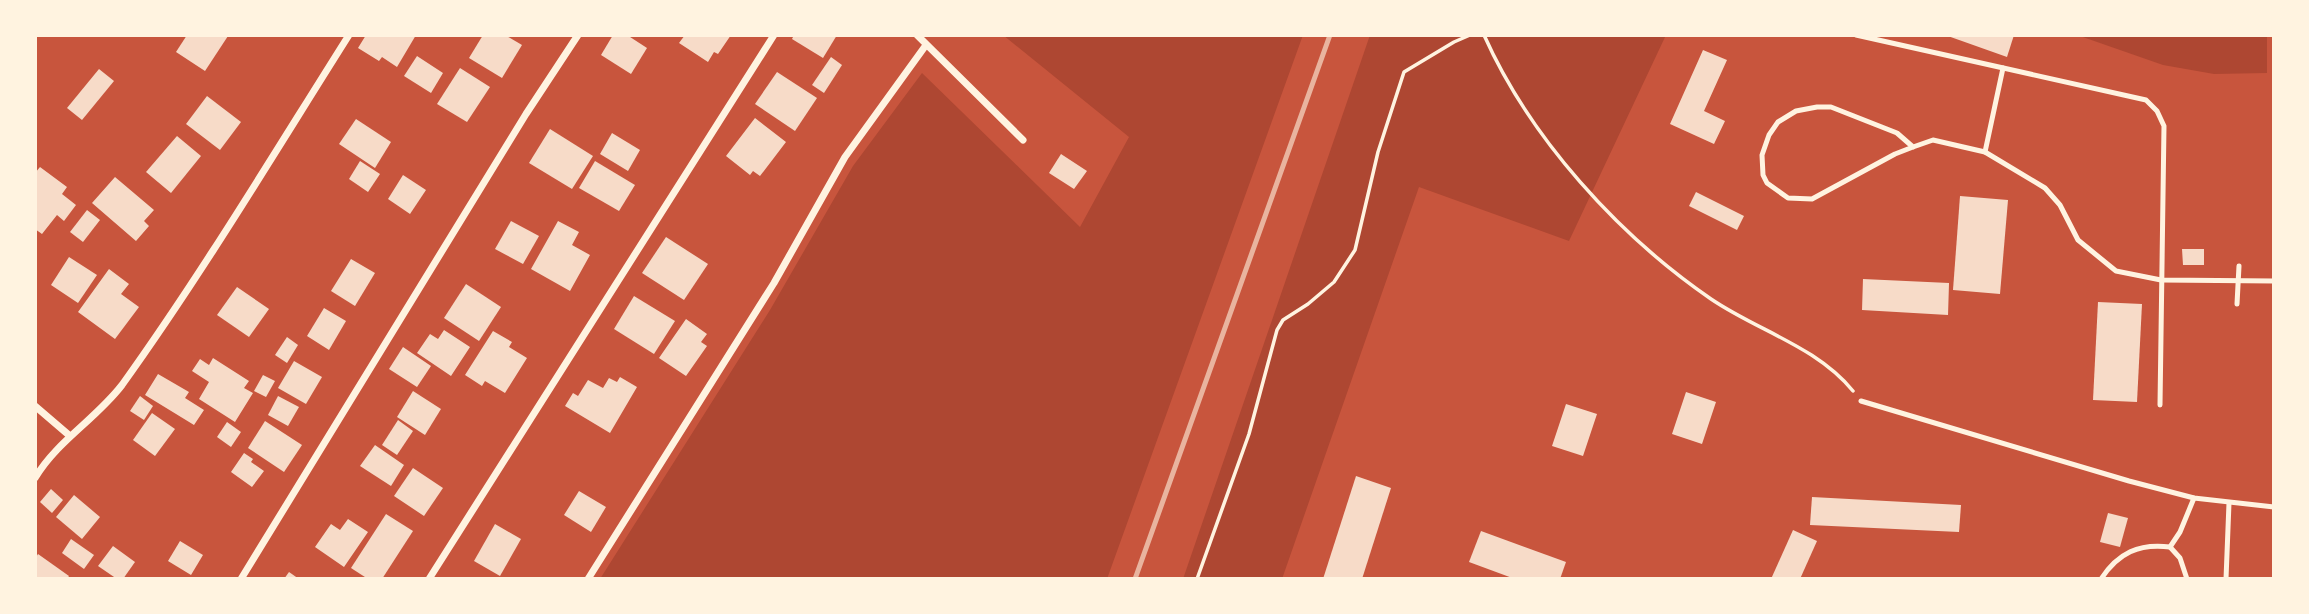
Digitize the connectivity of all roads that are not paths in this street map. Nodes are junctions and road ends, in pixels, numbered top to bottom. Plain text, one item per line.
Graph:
1 (349, 35) edge
2 (578, 35) edge
3 (774, 35) edge
4 (916, 35) edge
5 (1856, 35) edge
6 (926, 45) junction
7 (2003, 68) junction
8 (1023, 140) dead end
9 (1913, 148) junction
10 (1985, 152) junction
11 (2239, 266) dead end
12 (2161, 280) junction
13 (2238, 280) junction
14 (2274, 281) edge
15 (2237, 303) dead end
16 (1861, 401) road end
17 (2160, 405) dead end
18 (35, 406) edge
19 (70, 436) junction
20 (35, 478) edge
21 (2194, 498) junction
22 (2229, 503) junction
23 (2274, 507) edge
24 (2170, 547) junction
25 (241, 579) edge
26 (429, 579) edge
27 (587, 579) edge
28 (2101, 579) edge
29 (2187, 579) edge
30 (2227, 579) edge

1 - 19 street
2 - 25 street
3 - 26 street
4 - 6 street
5 - 7 lane
6 - 8 street
6 - 27 street
7 - 10 lane
7 - 12 lane
9 - 9 lane
9 - 10 lane
10 - 12 lane
11 - 13 lane
12 - 13 lane
12 - 17 lane
13 - 14 lane
13 - 15 lane
16 - 21 lane
18 - 19 street
19 - 20 street
21 - 22 lane
21 - 24 lane
22 - 23 lane
22 - 30 lane
24 - 28 lane
24 - 29 lane

